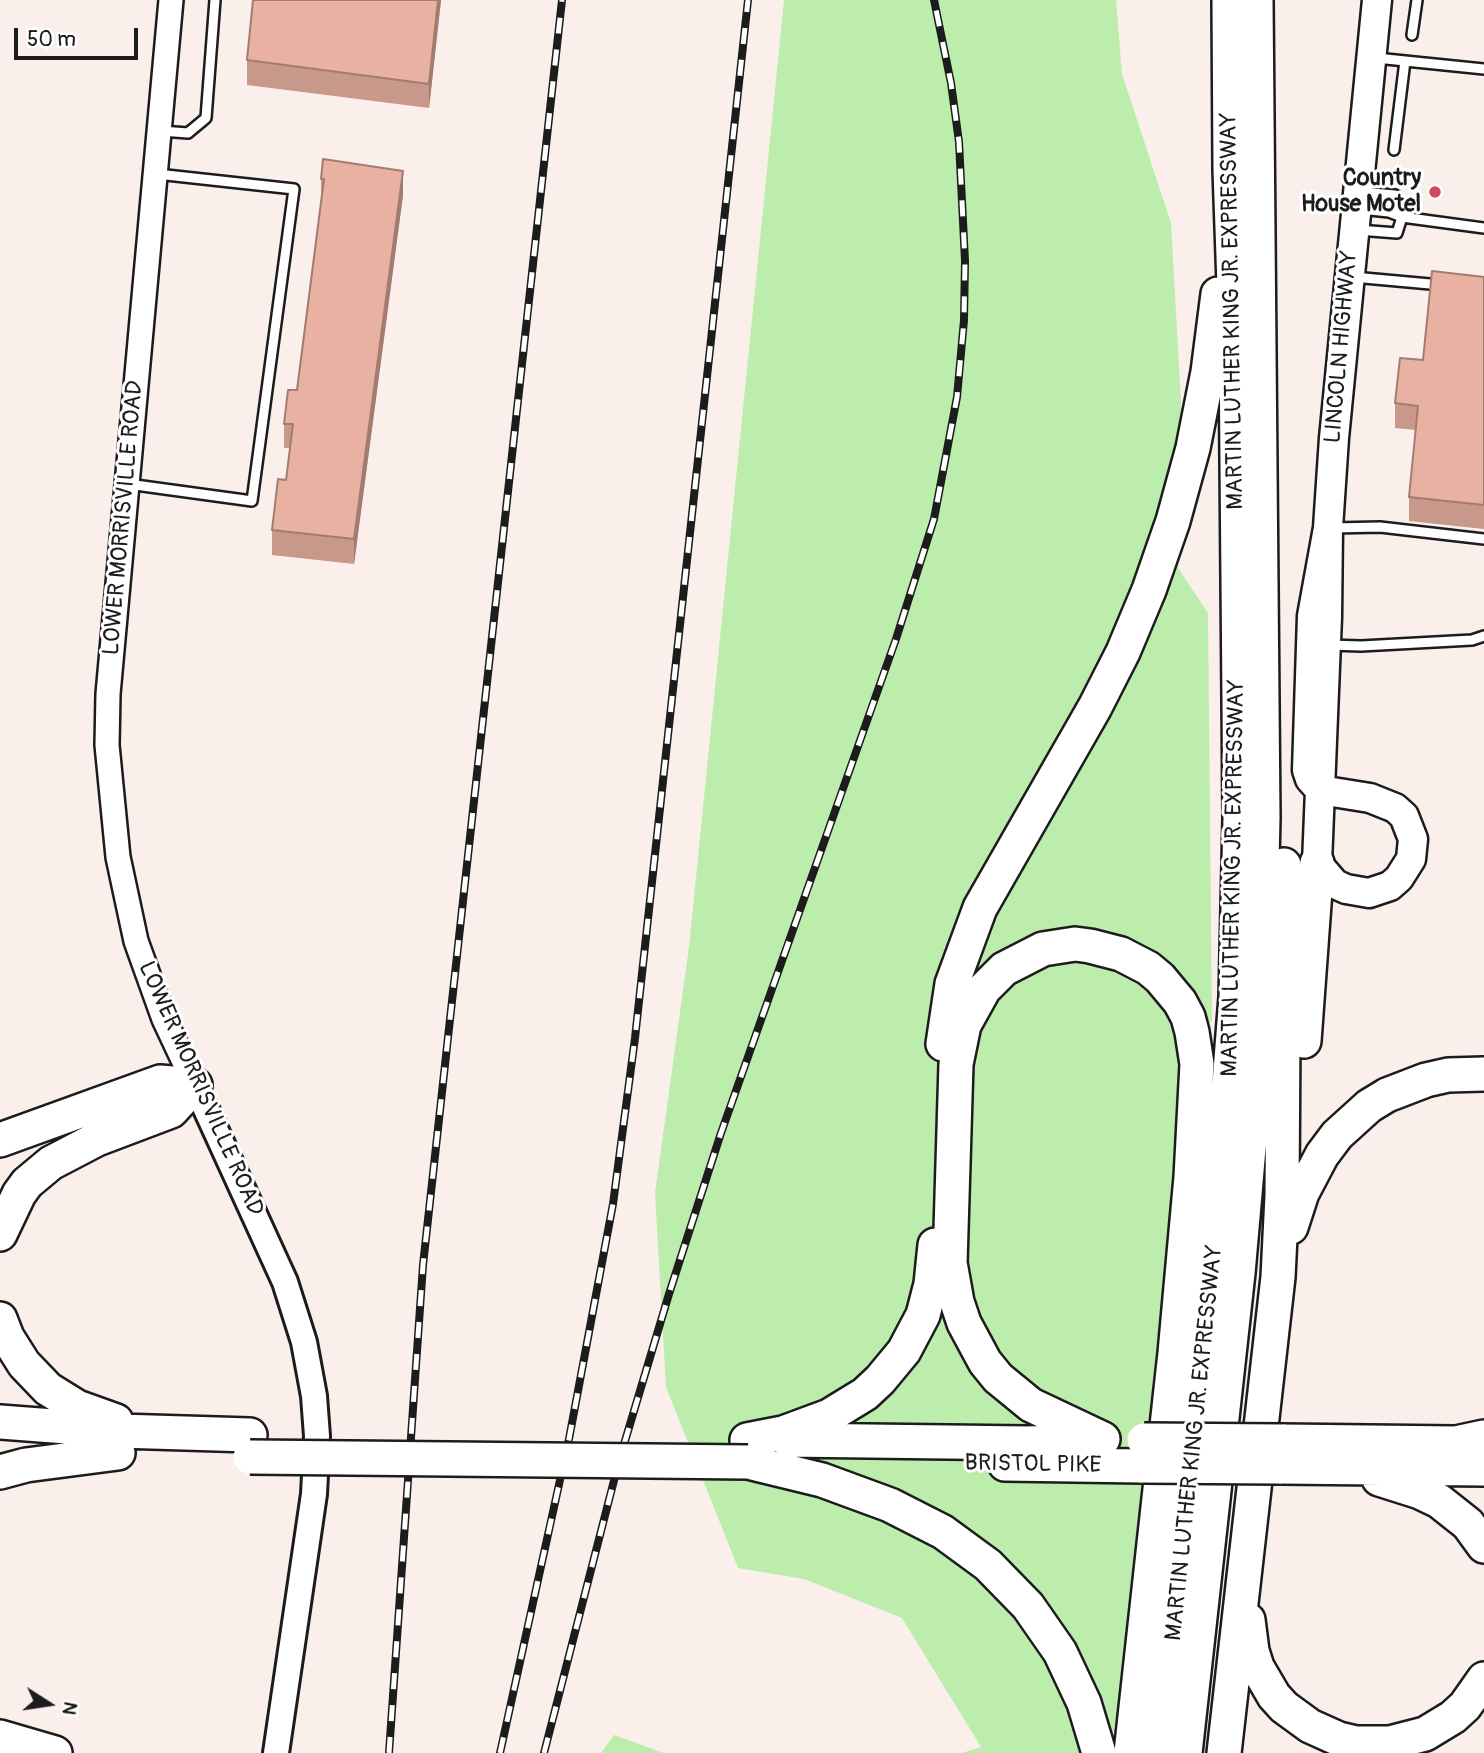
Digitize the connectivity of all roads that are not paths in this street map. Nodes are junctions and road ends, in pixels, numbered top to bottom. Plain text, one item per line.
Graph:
1 (171, 0) edge
2 (215, 0) edge
3 (1229, 0) edge
4 (1256, 0) edge
5 (1377, 0) edge
6 (1417, 0) edge
7 (1412, 35) dead end
8 (1371, 58) junction
9 (1405, 61) junction
10 (1484, 69) edge
11 (159, 131) junction
12 (1394, 150) dead end
13 (1230, 170) junction
14 (155, 174) junction
15 (1355, 210) junction
16 (1402, 217) junction
17 (1484, 228) edge
18 (1348, 276) junction
19 (1445, 285) edge
20 (127, 484) junction
21 (1328, 528) junction
22 (1484, 539) edge
23 (1261, 587) junction
24 (1484, 636) edge
25 (1326, 645) junction
26 (1320, 790) junction
27 (1317, 863) junction
28 (1484, 1074) edge
29 (195, 1085) junction
30 (0, 1140) edge
31 (1282, 1196) junction
32 (0, 1234) edge
33 (1278, 1277) junction
34 (0, 1319) edge
35 (0, 1422) edge
36 (180, 1434) junction
37 (1103, 1439) junction
38 (1475, 1441) edge
39 (0, 1444) edge
40 (250, 1446) junction
41 (748, 1451) junction
42 (118, 1453) junction
43 (1143, 1453) junction
44 (1280, 1454) junction
45 (1318, 1468) junction
46 (1484, 1469) edge
47 (0, 1472) edge
48 (1484, 1546) edge
49 (1245, 1584) junction
50 (1484, 1679) edge
51 (0, 1737) edge
52 (278, 1752) edge
53 (55, 1753) edge
54 (1099, 1753) edge
55 (1131, 1753) edge
56 (1161, 1753) edge
57 (1185, 1753) edge
58 (1224, 1753) edge

1 - 11 street, LOWER MORRISVILLE ROAD
2 - 11 lane
3 - 13 highway, MARTIN LUTHER KING JR. EXPRESSWAY
4 - 23 highway, MARTIN LUTHER KING JR. EXPRESSWAY
5 - 8 main road, LINCOLN HIGHWAY
6 - 7 lane
8 - 9 lane
8 - 15 main road, LINCOLN HIGHWAY
9 - 10 lane
9 - 12 lane
11 - 14 street, LOWER MORRISVILLE ROAD
13 - 41 highway
13 - 56 highway, MARTIN LUTHER KING JR. EXPRESSWAY
14 - 20 street, LOWER MORRISVILLE ROAD
14 - 20 lane
15 - 16 lane
15 - 16 lane
15 - 16 lane
15 - 18 main road, LINCOLN HIGHWAY
16 - 17 lane
18 - 19 lane
18 - 21 main road, LINCOLN HIGHWAY
20 - 29 street, LOWER MORRISVILLE ROAD
21 - 22 lane
21 - 25 main road, LINCOLN HIGHWAY
21 - 26 main road, LINCOLN HIGHWAY
23 - 31 highway
23 - 57 highway, MARTIN LUTHER KING JR. EXPRESSWAY
24 - 25 lane
25 - 26 main road, LINCOLN HIGHWAY
26 - 27 main road, LINCOLN HIGHWAY
26 - 27 main road
27 - 31 highway
28 - 33 highway
29 - 30 highway
29 - 32 highway
29 - 52 main road, LOWER MORRISVILLE ROAD
31 - 33 highway
33 - 49 highway
34 - 36 highway
35 - 36 highway
36 - 40 highway
37 - 41 highway
37 - 43 highway
37 - 55 highway
38 - 44 highway
39 - 42 highway
40 - 41 highway, bridge
40 - 42 highway
41 - 43 highway, BRISTOL PIKE
41 - 54 highway
42 - 47 highway
43 - 44 highway, BRISTOL PIKE, bridge
44 - 45 highway, BRISTOL PIKE
45 - 46 highway
45 - 48 highway
49 - 50 highway
49 - 58 highway
51 - 53 highway

